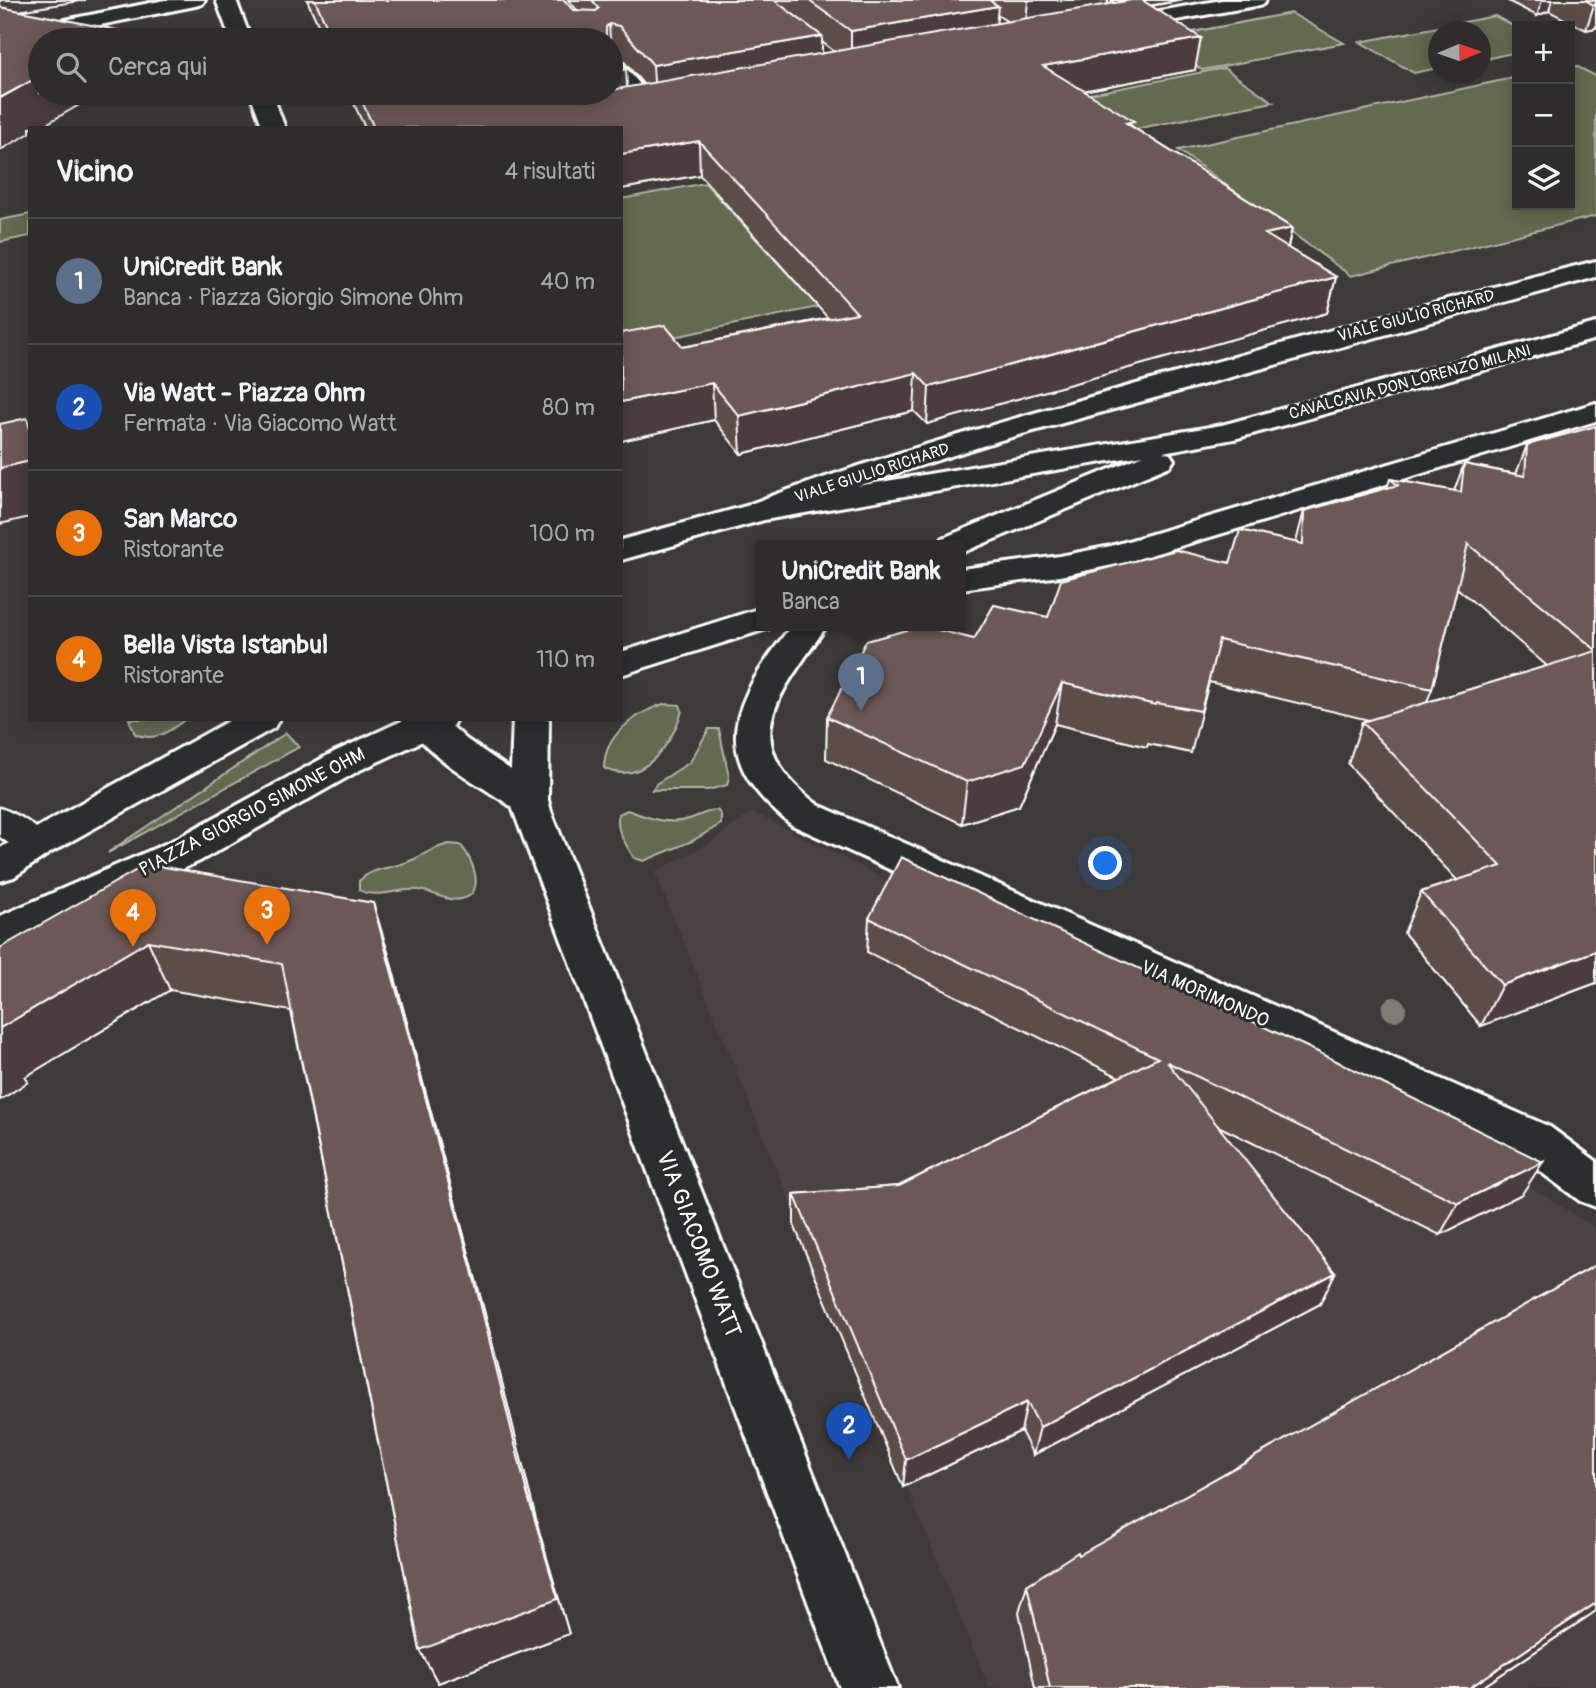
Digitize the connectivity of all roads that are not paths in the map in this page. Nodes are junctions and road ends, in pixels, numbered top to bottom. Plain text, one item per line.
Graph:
1 (195, 0) edge
2 (226, 0) edge
3 (1256, 0) edge
4 (1226, 2) edge
5 (158, 3) edge
6 (1104, 6) edge
7 (1128, 23) junction
8 (48, 28) edge
9 (236, 28) edge
10 (1101, 28) edge
11 (28, 33) edge
12 (0, 39) edge
13 (623, 79) edge
14 (675, 103) edge
15 (265, 105) edge
16 (648, 108) junction
17 (624, 112) edge
18 (273, 126) edge
19 (1596, 269) edge
20 (1596, 331) edge
21 (1596, 412) edge
22 (1224, 433) junction
23 (761, 512) junction
24 (966, 540) edge
25 (623, 550) edge
26 (966, 578) edge
27 (756, 621) edge
28 (806, 631) edge
29 (623, 663) edge
30 (257, 721) edge
31 (428, 721) edge
32 (431, 721) edge
33 (531, 721) edge
34 (529, 800) junction
35 (0, 820) edge
36 (34, 844) junction
37 (0, 867) edge
38 (0, 933) edge
39 (1596, 1187) edge
40 (869, 1688) edge

1 - 5 street
2 - 9 street
3 - 4 street
4 - 7 street
5 - 8 street
6 - 7 lane
7 - 10 street
11 - 12 street
13 - 16 street
14 - 16 street
15 - 18 street
16 - 17 street
19 - 23 street, VIALE GIULIO RICHARD
20 - 22 street, CAVALCAVIA DON LORENZO MILANI
21 - 26 street
22 - 23 street, VIALE GIULIO RICHARD
22 - 24 street
23 - 25 street
27 - 29 street
28 - 39 street, VIA MORIMONDO
30 - 36 street
31 - 38 street, PIAZZA GIORGIO SIMONE OHM
32 - 34 street, PIAZZA GIORGIO SIMONE OHM
33 - 34 street
34 - 40 street, VIA GIACOMO WATT
35 - 36 lane
36 - 37 street

